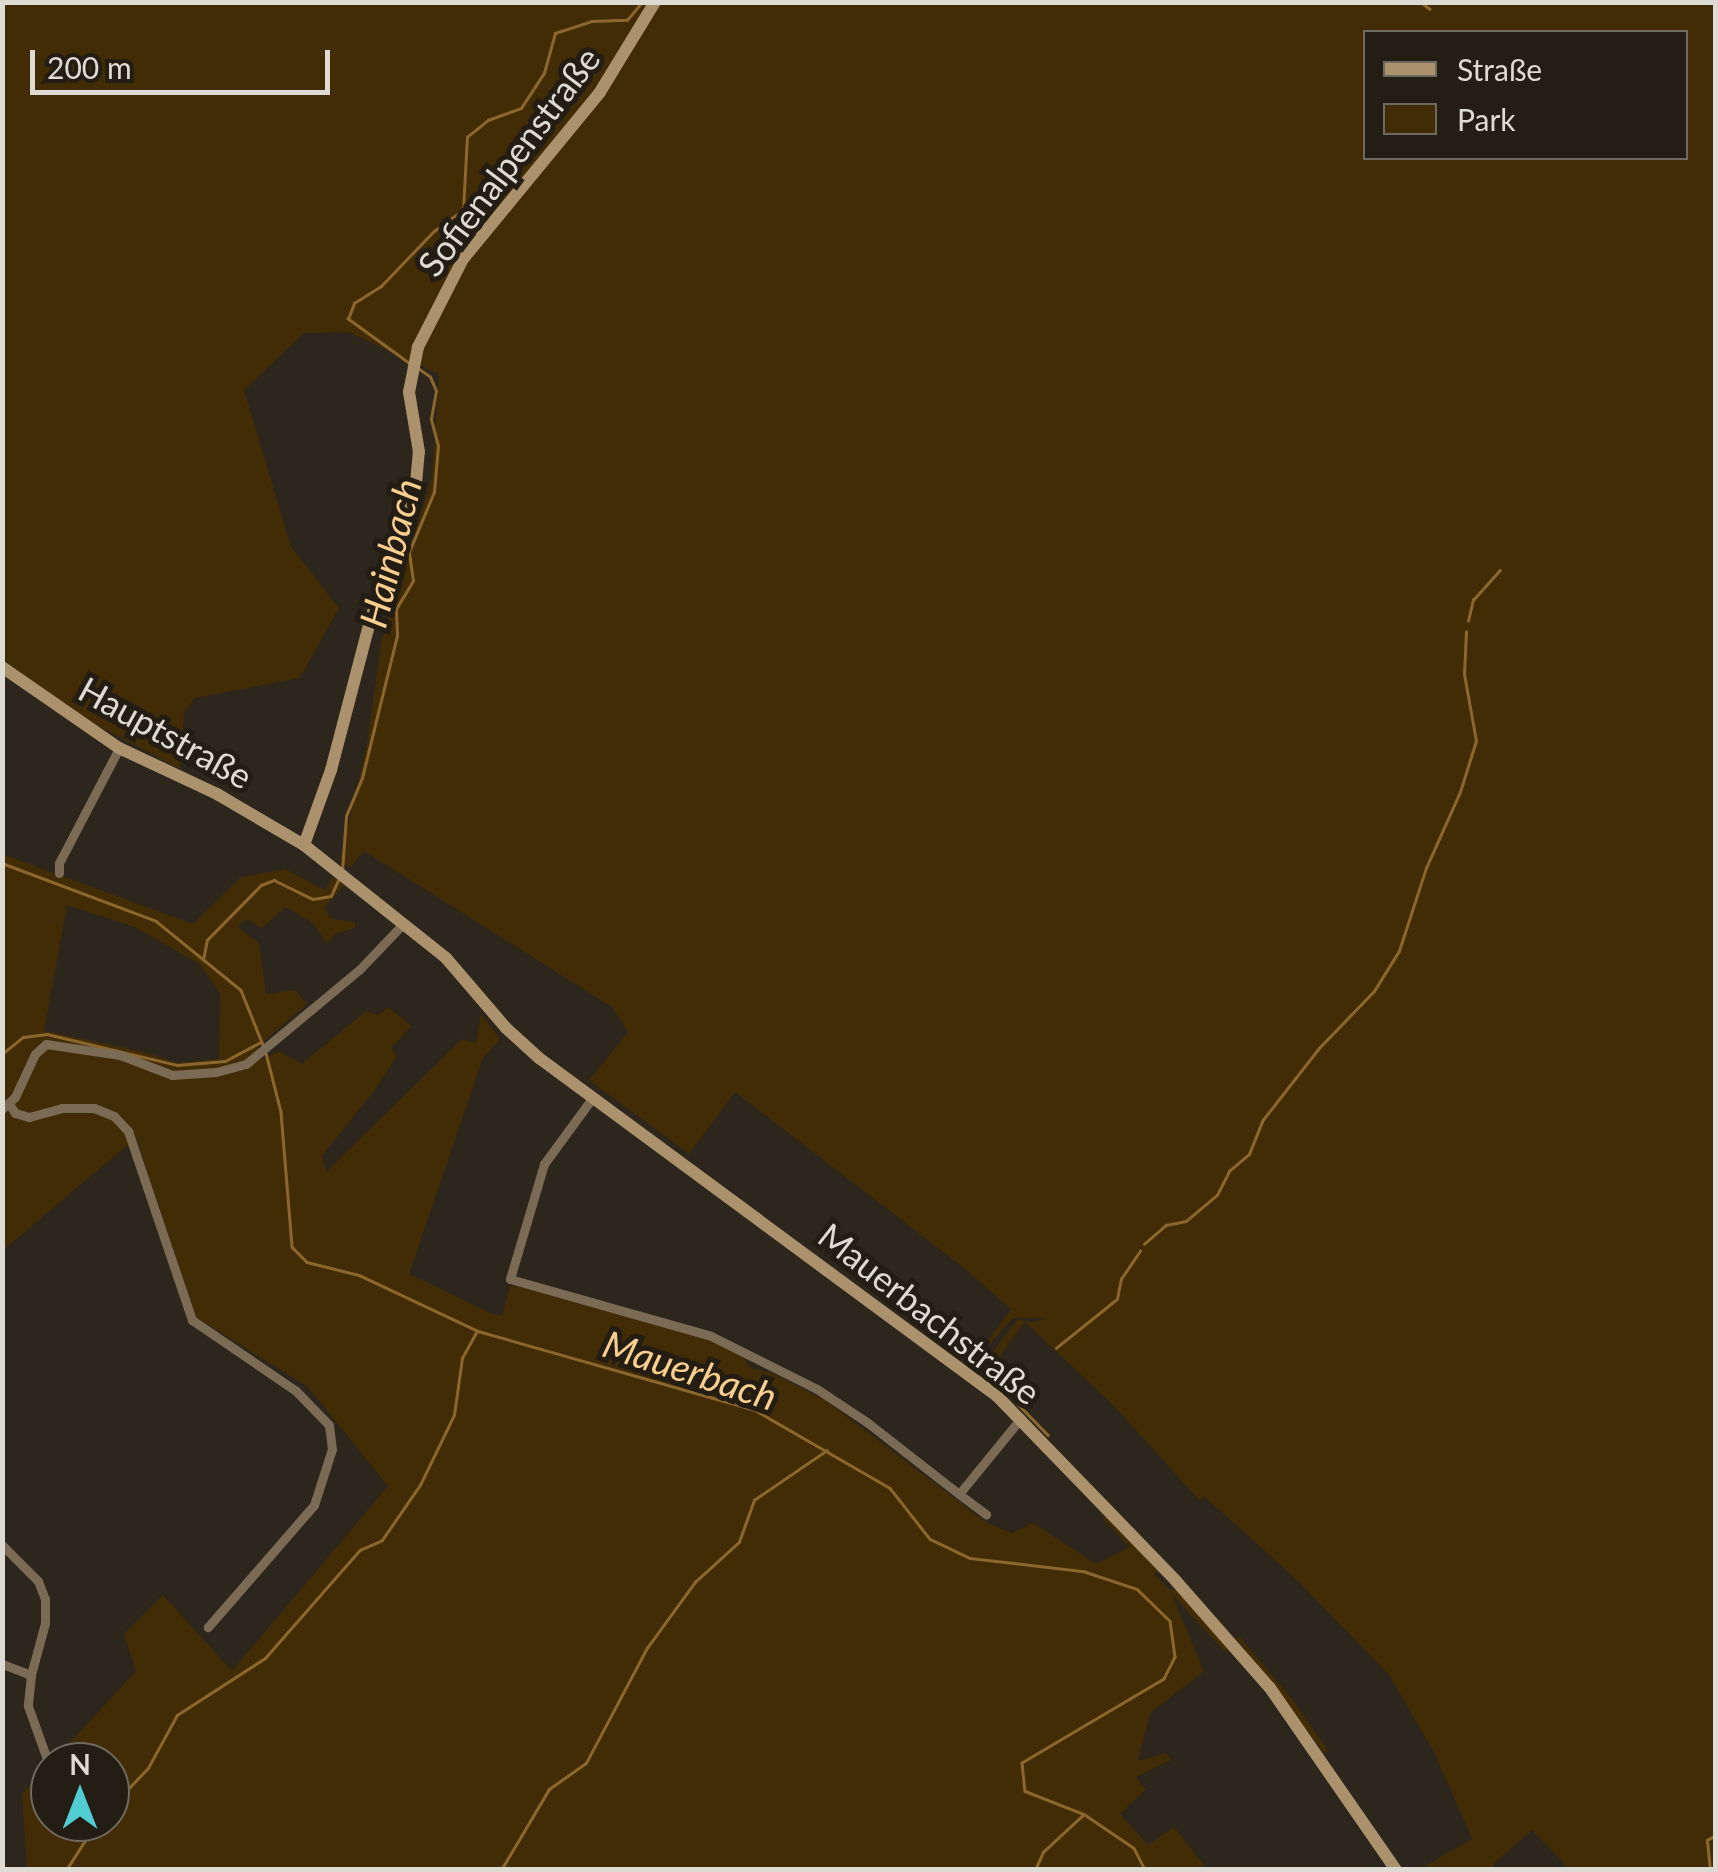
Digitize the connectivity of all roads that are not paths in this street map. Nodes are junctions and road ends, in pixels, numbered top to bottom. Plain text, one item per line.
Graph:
1 (655, 2) edge
2 (2, 666) edge
3 (119, 748) junction
4 (304, 845) junction
5 (58, 872) dead end
6 (402, 926) junction
7 (593, 1097) junction
8 (6, 1107) edge
9 (1021, 1418) junction
10 (959, 1494) junction
11 (986, 1514) dead end
12 (2, 1545) edge
13 (208, 1627) dead end
14 (2, 1664) edge
15 (30, 1675) junction
16 (42, 1742) edge
17 (1396, 1870) edge

1 - 4 main road, Sofienalpenstraße
2 - 3 main road, Hauptstraße
3 - 4 main road, Hauptstraße
3 - 5 street
4 - 6 main road, Mauerbachstraße
6 - 7 main road, Mauerbachstraße
6 - 8 street
7 - 9 main road, Mauerbachstraße
7 - 10 street
8 - 13 street
9 - 10 street
9 - 17 main road, Mauerbachstraße
10 - 11 street
12 - 15 street
14 - 15 street
15 - 16 street

